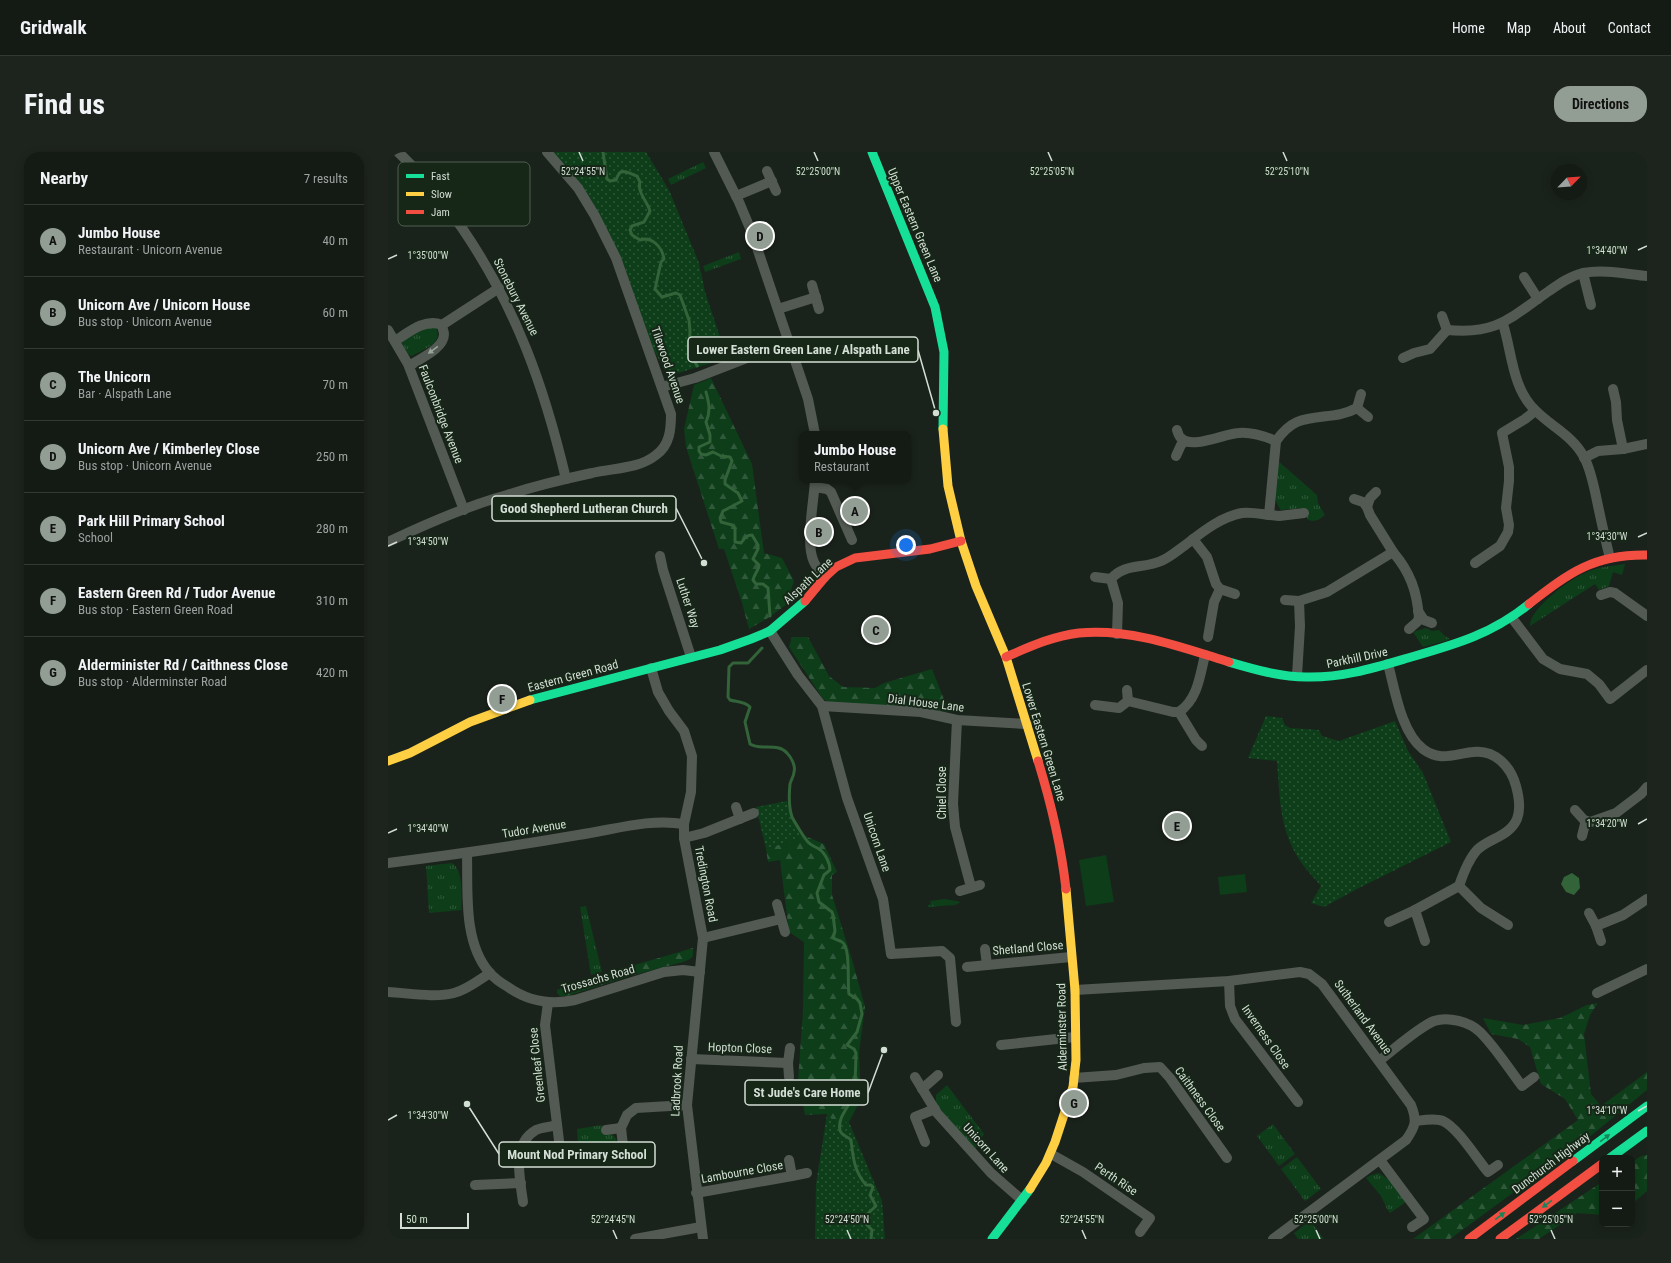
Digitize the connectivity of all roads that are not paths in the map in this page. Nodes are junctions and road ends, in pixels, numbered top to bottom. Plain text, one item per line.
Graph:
1 (398, 152) edge
2 (547, 152) edge
3 (714, 152) edge
4 (872, 152) edge
5 (407, 162) edge
6 (767, 171) dead end
7 (772, 181) junction
8 (776, 192) dead end
9 (736, 196) junction
10 (461, 226) edge
11 (1583, 273) junction
12 (1647, 276) edge
13 (1524, 277) dead end
14 (812, 286) dead end
15 (499, 288) junction
16 (816, 297) junction
17 (1538, 299) junction
18 (1591, 305) dead end
19 (819, 308) dead end
20 (778, 309) junction
21 (1442, 316) dead end
22 (1503, 324) junction
23 (442, 325) junction
24 (388, 330) edge
25 (1447, 330) junction
26 (395, 341) junction
27 (788, 342) junction
28 (1402, 358) dead end
29 (409, 366) junction
30 (662, 387) junction
31 (1613, 389) dead end
32 (1361, 394) dead end
33 (1357, 408) junction
34 (1535, 411) junction
35 (1368, 417) dead end
36 (1177, 430) dead end
37 (814, 431) edge
38 (1185, 441) junction
39 (1276, 441) junction
40 (1647, 444) edge
41 (1623, 449) junction
42 (1176, 456) dead end
43 (1584, 458) junction
44 (566, 478) junction
45 (815, 484) edge
46 (1376, 492) dead end
47 (1354, 499) dead end
48 (1367, 507) junction
49 (464, 510) junction
50 (1304, 513) dead end
51 (1270, 515) junction
52 (1193, 539) junction
53 (852, 540) dead end
54 (961, 541) junction
55 (388, 542) edge
56 (1393, 552) junction
57 (1647, 555) edge
58 (660, 556) dead end
59 (1610, 558) junction
60 (1475, 563) dead end
61 (825, 577) junction
62 (1095, 577) dead end
63 (1111, 580) junction
64 (1220, 589) junction
65 (1235, 594) dead end
66 (1602, 595) dead end
67 (1285, 600) dead end
68 (1299, 601) junction
69 (1418, 611) junction
70 (1647, 616) edge
71 (1512, 618) junction
72 (1432, 623) dead end
73 (1409, 629) dead end
74 (766, 632) junction
75 (1117, 634) junction
76 (1208, 637) dead end
77 (1205, 654) junction
78 (691, 657) junction
79 (1006, 657) junction
80 (1388, 664) junction
81 (651, 668) junction
82 (1647, 670) edge
83 (1298, 676) junction
84 (1127, 690) dead end
85 (1128, 700) junction
86 (822, 706) junction
87 (1095, 706) dead end
88 (1179, 712) junction
89 (958, 720) junction
90 (1027, 724) junction
91 (1202, 746) dead end
92 (388, 761) edge
93 (1647, 787) edge
94 (736, 807) dead end
95 (1575, 810) dead end
96 (754, 813) dead end
97 (740, 819) junction
98 (1590, 822) junction
99 (684, 824) junction
100 (1582, 836) dead end
101 (684, 838) junction
102 (467, 853) junction
103 (388, 863) edge
104 (1459, 886) junction
105 (960, 891) dead end
106 (1647, 899) edge
107 (777, 904) dead end
108 (1415, 910) junction
109 (1068, 912) joint
110 (1589, 913) dead end
111 (781, 919) junction
112 (1389, 922) dead end
113 (1508, 925) dead end
114 (1596, 926) junction
115 (785, 932) dead end
116 (703, 938) junction
117 (1425, 941) dead end
118 (1601, 941) dead end
119 (703, 949) joint
120 (985, 949) dead end
121 (1072, 957) junction
122 (987, 965) junction
123 (967, 967) dead end
124 (1647, 968) edge
125 (700, 972) junction
126 (490, 973) junction
127 (1229, 981) junction
128 (1075, 990) junction
129 (388, 992) edge
130 (1597, 993) dead end
131 (548, 1003) junction
132 (956, 1022) dead end
133 (1075, 1037) junction
134 (1001, 1045) dead end
135 (790, 1048) dead end
136 (691, 1059) junction
137 (1379, 1061) junction
138 (788, 1063) junction
139 (938, 1075) dead end
140 (790, 1077) dead end
141 (915, 1077) dead end
142 (1534, 1077) dead end
143 (1074, 1078) junction
144 (922, 1089) junction
145 (1298, 1102) dead end
146 (687, 1105) junction
147 (1647, 1106) edge
148 (935, 1110) junction
149 (1416, 1121) junction
150 (557, 1125) junction
151 (621, 1128) junction
152 (606, 1130) dead end
153 (1647, 1131) edge
154 (925, 1142) dead end
155 (1647, 1142) edge
156 (623, 1146) dead end
157 (560, 1149) dead end
158 (1051, 1154) junction
159 (1614, 1155) edge
160 (1627, 1155) edge
161 (1226, 1158) dead end
162 (789, 1160) dead end
163 (1380, 1160) junction
164 (1498, 1165) dead end
165 (1599, 1166) edge
166 (807, 1173) dead end
167 (1599, 1173) edge
168 (792, 1176) junction
169 (1579, 1181) junction
170 (521, 1183) junction
171 (475, 1185) dead end
172 (696, 1193) junction
173 (1022, 1200) junction
174 (523, 1202) dead end
175 (701, 1227) junction
176 (1412, 1227) dead end
177 (1140, 1232) dead end
178 (635, 1239) edge
179 (702, 1239) edge
180 (992, 1239) edge
181 (1273, 1239) edge
182 (1469, 1239) edge
183 (1500, 1239) edge

1 - 5 street, Stonebury Avenue
2 - 30 street, Tilewood Avenue
3 - 9 street
4 - 54 main road, Upper Eastern Green Lane
6 - 7 street
7 - 8 street
7 - 9 street
9 - 20 street
10 - 15 street, Stonebury Avenue
11 - 12 street
11 - 17 street
11 - 18 street
13 - 17 street
14 - 16 street
15 - 23 street
15 - 44 street, Stonebury Avenue
16 - 19 street
16 - 20 street
17 - 22 street
20 - 27 street
21 - 25 street
22 - 25 street
22 - 34 street
23 - 26 street
23 -> 29 street
24 - 26 street, Faulconbridge Avenue
25 - 28 street
26 - 29 street, Faulconbridge Avenue
27 - 30 street
27 - 37 street
29 - 49 street, Faulconbridge Avenue
30 - 44 street, Tilewood Avenue
31 - 41 street
32 - 33 street
33 - 35 street
33 - 39 street
34 - 43 street
34 - 60 street
36 - 38 street
38 - 39 street
38 - 42 street
39 - 51 street
40 - 41 street
41 - 43 street
43 - 59 street
44 - 49 street, Tilewood Avenue
45 - 53 street
45 - 61 street
46 - 48 street
47 - 48 street
48 - 56 street
49 - 55 street, Tilewood Avenue
50 - 51 street
51 - 52 street
52 - 63 street
52 - 64 street
54 - 61 main road, Alspath Lane
54 - 79 main road, Lower Eastern Green Lane
56 - 68 street
56 - 69 street
57 - 59 main road, Parkhill Drive
58 - 78 street, Luther Way
59 - 71 main road, Parkhill Drive
61 - 74 main road, Alspath Lane
62 - 63 street
63 - 75 street
64 - 65 street
64 - 76 street
66 - 70 street
67 - 68 street
68 - 83 street
69 - 72 street
69 - 73 street
71 - 80 main road, Parkhill Drive
71 - 82 street
74 - 78 main road, Eastern Green Road
74 - 86 street, Unicorn Lane
75 - 77 main road, Parkhill Drive
75 - 79 main road, Parkhill Drive
77 - 83 main road, Parkhill Drive
77 - 88 street
78 - 81 main road, Eastern Green Road
79 - 90 main road, Lower Eastern Green Lane
80 - 83 main road, Parkhill Drive
80 - 104 street
81 - 92 main road, Eastern Green Road
81 - 99 street, Tredington Road
84 - 85 street
85 - 87 street
85 - 88 street
86 - 89 street, Dial House Lane
86 - 132 street, Unicorn Lane
88 - 91 street
89 - 90 street, Dial House Lane
89 - 105 street, Chiel Close
90 - 109 main road, Lower Eastern Green Lane
93 - 98 street
94 - 97 street
95 - 98 street
96 - 97 street
97 - 101 street
98 - 100 street
99 - 101 street, Tredington Road
99 - 102 street, Tudor Avenue
101 - 116 street, Tredington Road
102 - 103 street, Tudor Avenue
102 - 126 street, Trossachs Road
104 - 108 street
104 - 113 street
106 - 114 street
107 - 111 street
108 - 112 street
108 - 117 street
109 - 121 main road, Alderminster Road
110 - 114 street
111 - 115 street
111 - 116 street
114 - 118 street
116 - 119 street, Tredington Road
119 - 125 street, Ladbrook Road
120 - 122 street, Shetland Close
121 - 122 street, Shetland Close
121 - 128 main road, Alderminster Road
122 - 123 street, Shetland Close
124 - 130 street
125 - 131 street, Trossachs Road
125 - 136 street, Ladbrook Road
126 - 129 street
126 - 131 street, Trossachs Road
127 - 128 street, Sutherland Avenue
127 - 137 street, Sutherland Avenue
127 - 145 street, Inverness Close
128 - 133 main road, Alderminster Road
131 - 150 street, Greenleaf Close
133 - 134 street
133 - 143 main road, Alderminster Road
135 - 138 street, Hopton Close
136 - 138 street, Hopton Close
136 - 146 street, Ladbrook Road
137 - 142 street
137 - 149 street, Sutherland Avenue
138 - 140 street, Hopton Close
139 - 144 street
141 - 144 street, Unicorn Lane
143 - 158 main road, Alderminster Road
143 - 161 street, Caithness Close
144 - 148 street, Unicorn Lane
146 - 151 street
146 - 172 street, Ladbrook Road
182 -> 147 main road, Dunchurch Highway
148 - 154 street
148 - 173 street, Unicorn Lane
149 - 163 street
149 - 164 street
150 - 157 street, Greenleaf Close
150 - 170 street
151 - 152 street
151 - 156 street
153 - 159 main road
155 - 160 main road
158 - 173 main road, Alderminster Road
158 - 177 street, Perth Rise
162 - 168 street, Lambourne Close
163 - 176 street
163 - 181 street
165 - 169 main road
166 - 168 street, Lambourne Close
167 - 169 main road
168 - 172 street, Lambourne Close
169 -> 183 main road
170 - 171 street
170 - 174 street
172 - 175 street, Ladbrook Road
173 - 180 main road, Alderminster Road
175 - 178 street
175 - 179 street, Ladbrook Road

